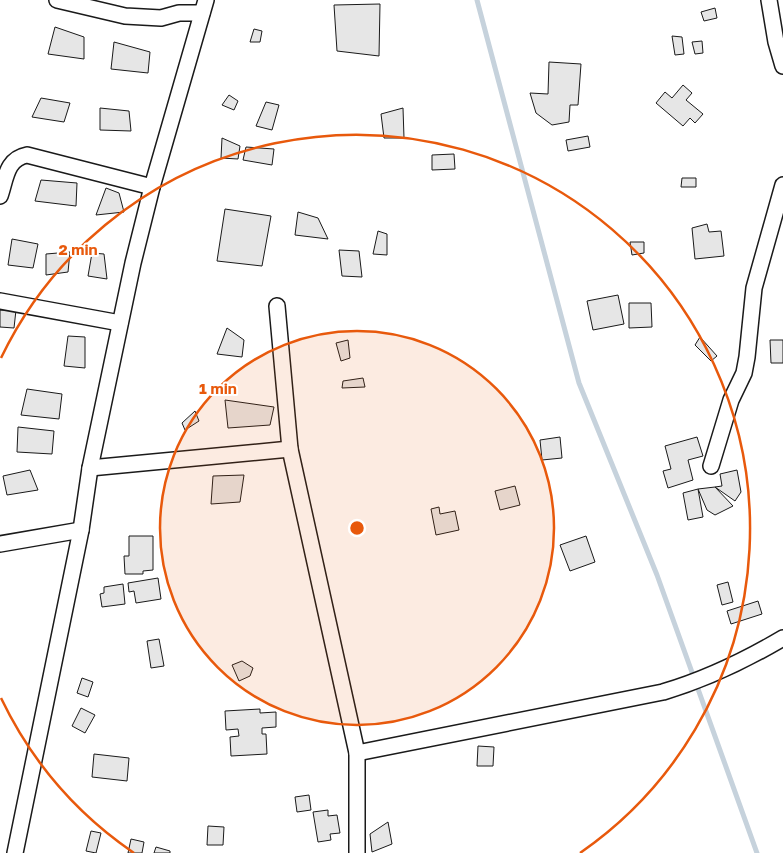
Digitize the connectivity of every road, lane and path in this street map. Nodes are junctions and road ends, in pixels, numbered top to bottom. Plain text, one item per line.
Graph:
1 (57, 0) edge
2 (769, 0) edge
3 (204, 7) edge
4 (783, 66) edge
5 (783, 185) edge
6 (152, 186) junction
7 (0, 196) edge
8 (0, 301) edge
9 (276, 306) dead end
10 (120, 323) junction
11 (290, 449) junction
12 (711, 466) dead end
13 (90, 468) junction
14 (81, 530) junction
15 (0, 544) edge
16 (783, 638) edge
17 (357, 753) junction
18 (15, 853) edge
19 (357, 853) edge

1 - 3 street
2 - 4 street
3 - 6 street
5 - 12 street
6 - 7 street
6 - 10 street
8 - 10 street
9 - 11 street
10 - 13 street
11 - 13 street
11 - 17 street
13 - 14 street
14 - 15 street
14 - 18 street
16 - 17 street
17 - 19 street

